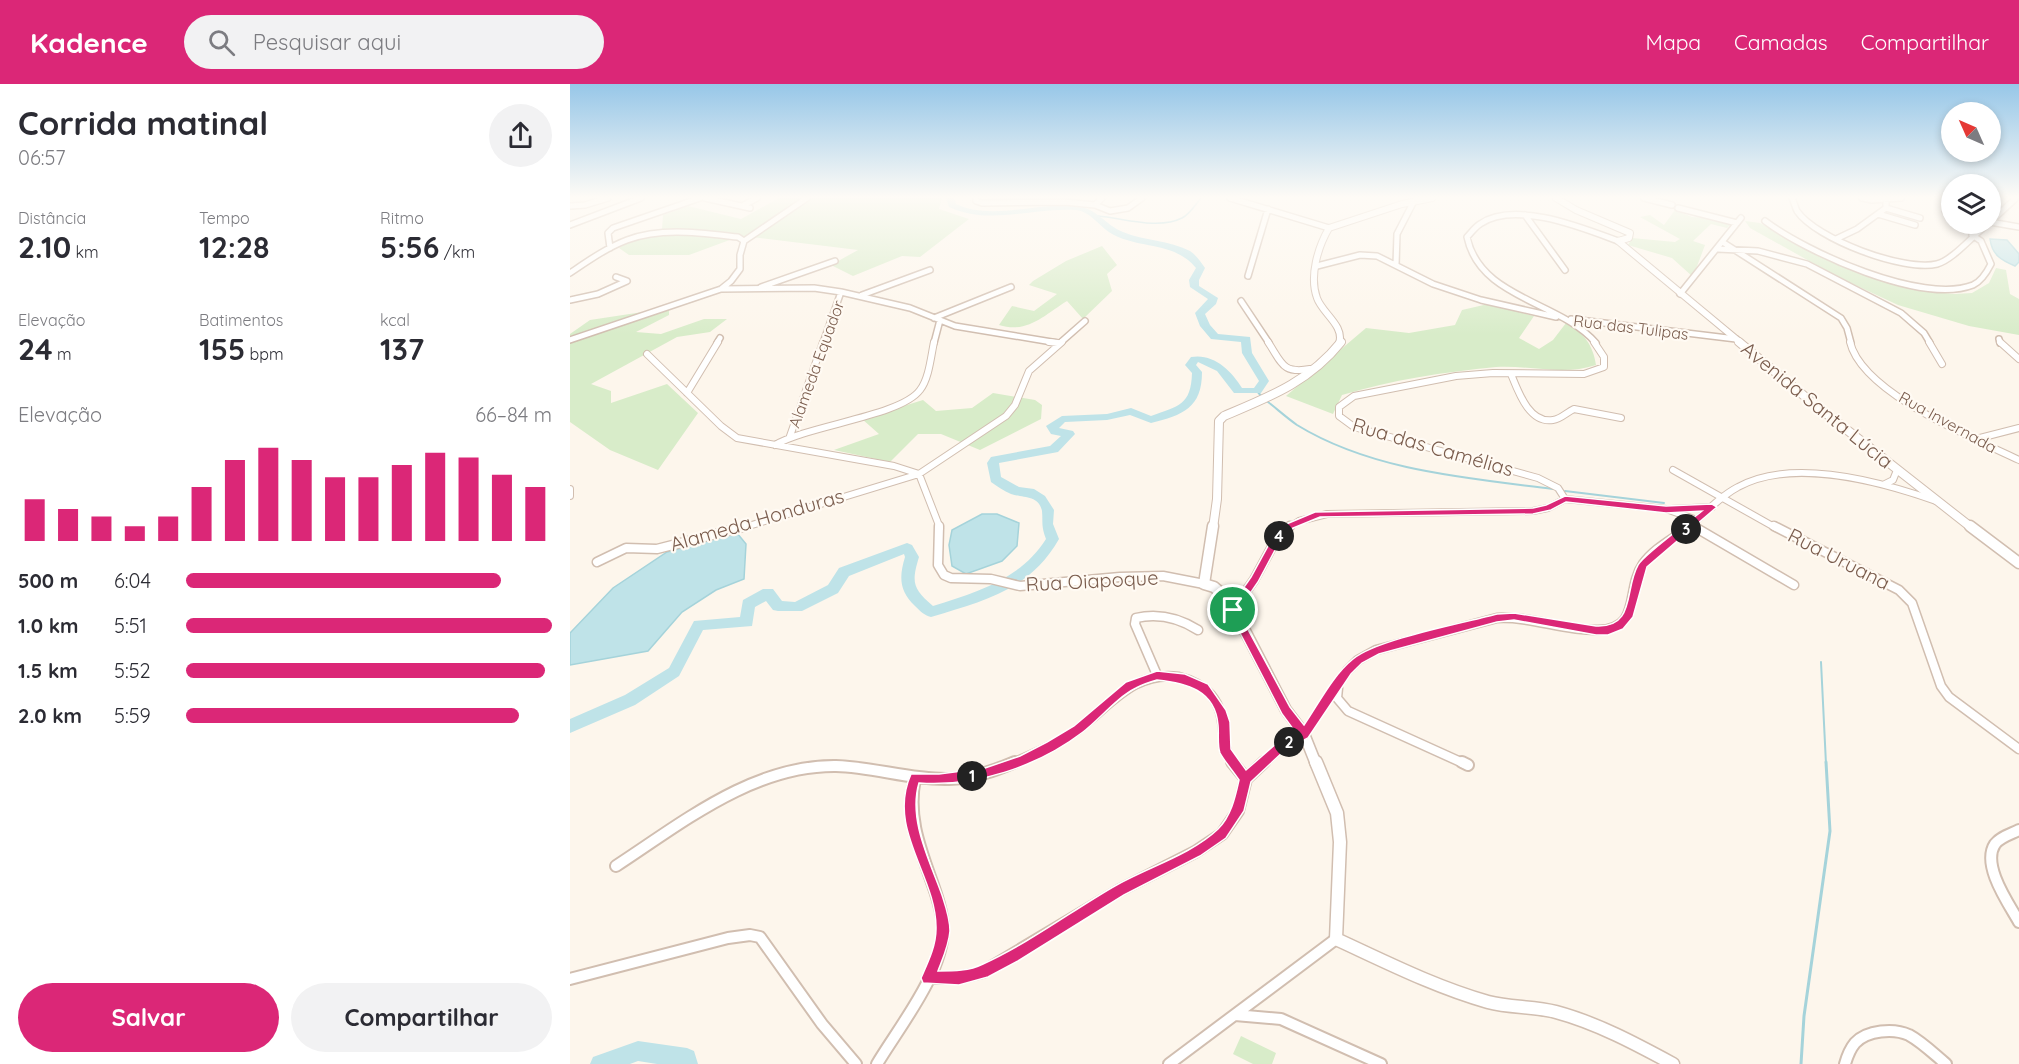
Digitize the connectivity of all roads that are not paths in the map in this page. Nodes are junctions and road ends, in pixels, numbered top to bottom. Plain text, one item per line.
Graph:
1 (609, 244) edge
2 (622, 244) edge
3 (743, 244) edge
4 (1258, 244) edge
5 (1321, 244) edge
6 (1397, 244) edge
7 (1466, 244) edge
8 (1546, 244) edge
9 (1621, 244) edge
10 (1723, 244) edge
11 (1725, 244) edge
12 (1801, 244) edge
13 (1849, 244) edge
14 (1963, 244) edge
15 (1982, 244) edge
16 (610, 248) junction
17 (1718, 249) junction
18 (1733, 249) junction
19 (835, 261) dead end
20 (1318, 263) junction
21 (1396, 265) junction
22 (930, 270) dead end
23 (1565, 270) dead end
24 (570, 273) edge
25 (1248, 276) dead end
26 (616, 277) dead end
27 (1011, 288) dead end
28 (721, 289) junction
29 (754, 289) junction
30 (841, 292) junction
31 (1680, 294) junction
32 (860, 296) junction
33 (570, 300) edge
34 (1241, 301) dead end
35 (1534, 303) junction
36 (1526, 312) junction
37 (937, 319) junction
38 (1564, 319) junction
39 (1085, 321) dead end
40 (720, 338) dead end
41 (1736, 339) junction
42 (2000, 339) dead end
43 (570, 340) edge
44 (1058, 343) junction
45 (647, 354) dead end
46 (2019, 360) edge
47 (1942, 364) dead end
48 (1310, 369) junction
49 (1511, 374) junction
50 (687, 393) junction
51 (1621, 418) dead end
52 (2019, 428) edge
53 (790, 436) junction
54 (1976, 439) junction
55 (775, 445) junction
56 (2019, 460) edge
57 (1673, 470) dead end
58 (1897, 470) junction
59 (919, 474) junction
60 (1883, 485) junction
61 (570, 489) edge
62 (570, 496) edge
63 (1565, 499) junction
64 (1723, 499) junction
65 (1937, 502) junction
66 (1712, 507) junction
67 (1666, 509) junction
68 (1694, 523) junction
69 (597, 562) dead end
70 (2019, 562) edge
71 (1204, 584) junction
72 (1794, 585) dead end
73 (1233, 610) junction
74 (1198, 630) dead end
75 (1157, 675) junction
76 (1339, 683) junction
77 (1304, 734) junction
78 (2019, 749) edge
79 (1468, 765) dead end
80 (915, 778) junction
81 (1246, 779) junction
82 (2019, 830) edge
83 (616, 866) dead end
84 (2019, 922) edge
85 (1336, 939) junction
86 (928, 978) junction
87 (570, 979) edge
88 (1234, 1015) junction
89 (856, 1064) edge
90 (877, 1064) edge
91 (1169, 1064) edge
92 (1381, 1064) edge
93 (1673, 1064) edge
94 (1845, 1064) edge
95 (1946, 1064) edge

1 - 16 street
2 - 16 street
3 - 28 street
4 - 25 street
5 - 20 street
6 - 21 street
7 - 35 street, Rua das Camélias
8 - 23 street
9 - 31 street, Avenida Santa Lúcia
10 - 17 street
11 - 18 street, Rua Invernada
12 - 15 street
13 - 14 street
16 - 24 street
17 - 18 street
17 - 31 street
18 - 47 street
18 - 54 street, Rua Invernada
19 - 29 street
20 - 21 street, Rua das Tulipas
20 - 48 street
21 - 36 street, Rua das Tulipas
22 - 32 street
26 - 33 street
27 - 37 street
28 - 29 street
28 - 43 street
29 - 30 street
30 - 32 street
30 - 53 street, Alameda Equador
31 - 41 street, Avenida Santa Lúcia
32 - 37 street
34 - 48 street
35 - 36 street
35 - 38 street, Rua das Camélias
36 - 38 street, Rua das Tulipas
37 - 44 street
37 - 53 street
38 - 41 street, Rua das Tulipas
38 - 49 street, Rua das Camélias
39 - 44 street, Alameda Honduras
40 - 50 street
41 - 58 street, Avenida Santa Lúcia
42 - 46 street
44 - 59 street, Alameda Honduras
45 - 50 street
48 - 71 street
49 - 51 street
49 - 63 street, Rua das Camélias
50 - 55 street
52 - 54 street
53 - 55 street
54 - 56 street, Rua Invernada
55 - 59 street
57 - 64 street, Rua Uruana
58 - 60 street
58 - 65 street, Avenida Santa Lúcia
59 - 69 street, Alameda Honduras
59 - 71 street, Rua Oiapoque
60 - 64 street
60 - 65 street
61 - 62 street
63 - 67 street
63 - 73 street
64 - 66 street
64 - 78 street, Rua Uruana
65 - 70 street, Avenida Santa Lúcia
66 - 67 street
66 - 68 street
67 - 68 street
68 - 72 street
68 - 76 street
71 - 73 street, Rua Oiapoque
73 - 77 street, Rua Oiapoque
74 - 75 street
75 - 80 street
75 - 81 street
76 - 77 street
76 - 79 street
77 - 81 street
77 - 85 street, Rua Oiapoque
80 - 83 street
80 - 86 street
81 - 86 street
82 - 84 street
85 - 88 street
85 - 93 street
86 - 90 street
87 - 89 street
88 - 91 street
88 - 92 street
94 - 95 street

